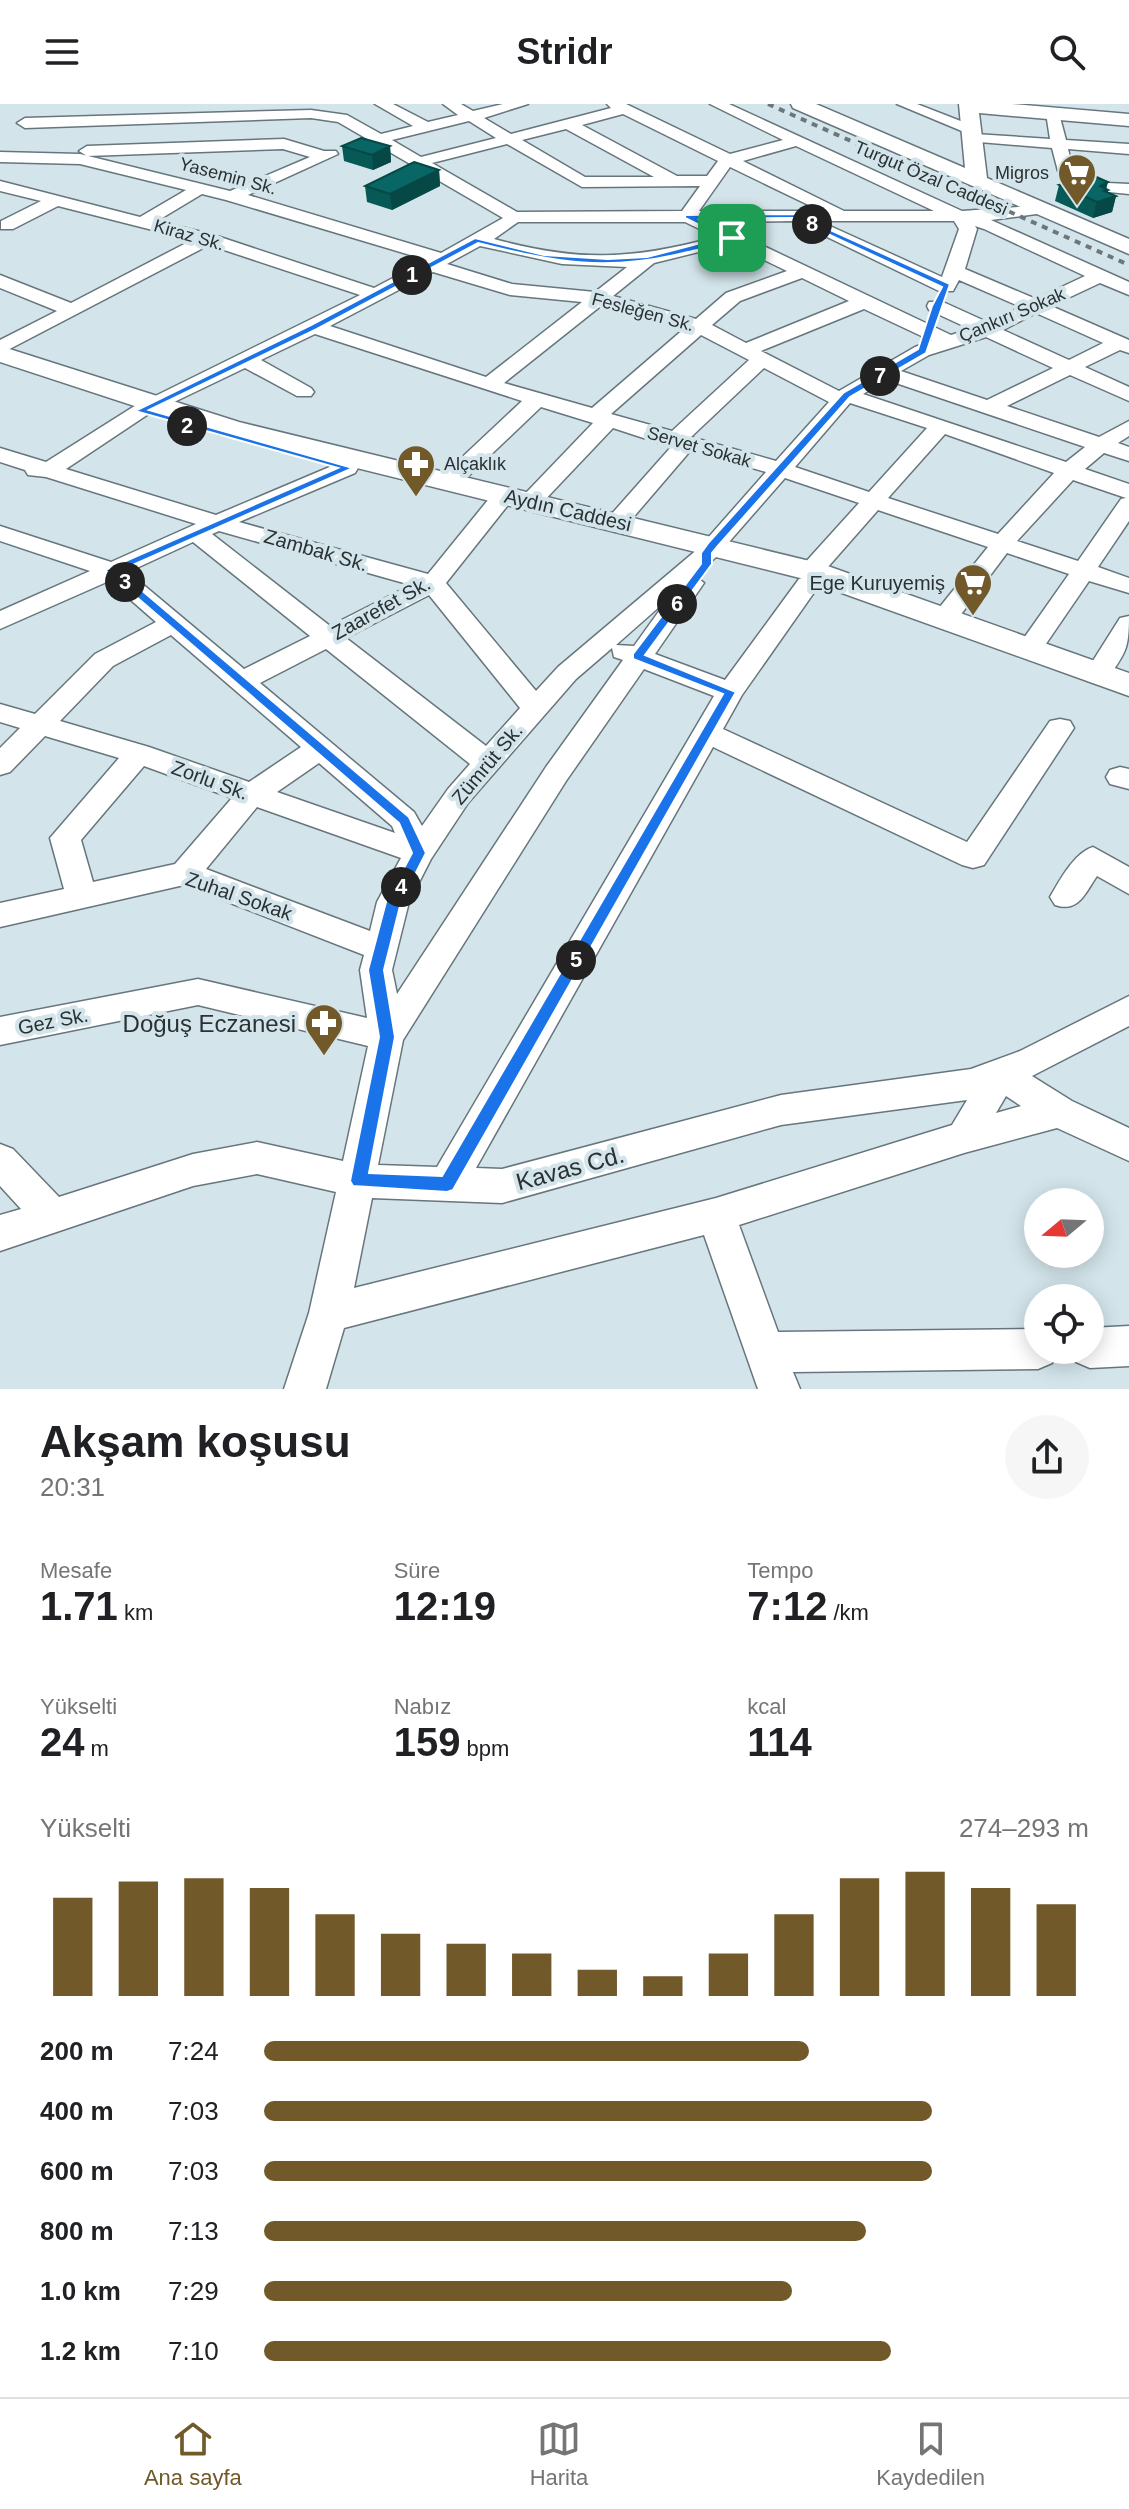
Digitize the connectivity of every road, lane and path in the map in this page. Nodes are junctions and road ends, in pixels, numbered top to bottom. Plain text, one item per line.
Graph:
1 (38, 104) edge
2 (109, 104) edge
3 (382, 104) edge
4 (450, 104) edge
5 (521, 104) edge
6 (717, 104) edge
7 (800, 104) edge
8 (904, 104) edge
9 (968, 105) edge
10 (620, 107) edge
11 (312, 109) edge
12 (1053, 113) junction
13 (471, 116) junction
14 (1123, 119) edge
15 (100, 121) junction
16 (569, 124) junction
17 (426, 127) junction
18 (972, 134) junction
19 (376, 138) junction
20 (512, 139) junction
21 (798, 141) junction
22 (1129, 142) edge
23 (1059, 144) junction
24 (1129, 149) edge
25 (82, 155) junction
26 (324, 156) junction
27 (0, 157) edge
28 (727, 160) junction
29 (419, 162) junction
30 (675, 181) junction
31 (712, 181) junction
32 (977, 181) junction
33 (43, 183) junction
34 (0, 186) edge
35 (200, 188) junction
36 (1129, 189) edge
37 (232, 196) junction
38 (59, 199) junction
39 (1038, 209) junction
40 (687, 216) junction
41 (795, 216) junction
42 (844, 216) junction
43 (959, 216) junction
44 (514, 217) junction
45 (143, 222) junction
46 (7, 225) dead end
47 (1086, 229) junction
48 (1129, 229) edge
49 (265, 238) dead end
50 (732, 238) junction
51 (208, 239) junction
52 (477, 240) junction
53 (641, 243) junction
54 (1129, 247) edge
55 (241, 250) junction
56 (436, 262) junction
57 (801, 272) junction
58 (1099, 276) junction
59 (951, 278) junction
60 (0, 281) edge
61 (1129, 289) edge
62 (375, 294) junction
63 (598, 298) junction
64 (864, 302) junction
65 (936, 306) junction
66 (1036, 306) junction
67 (72, 310) junction
68 (698, 326) junction
69 (314, 327) junction
70 (987, 330) junction
71 (926, 341) junction
72 (1124, 345) edge
73 (0, 348) edge
74 (0, 354) edge
75 (753, 355) junction
76 (245, 360) junction
77 (0, 367) edge
78 (1070, 367) junction
79 (886, 373) junction
80 (489, 385) junction
81 (304, 392) dead end
82 (1129, 395) edge
83 (844, 398) junction
84 (537, 399) junction
85 (991, 406) junction
86 (147, 408) junction
87 (601, 419) junction
88 (941, 425) junction
89 (1129, 427) edge
90 (680, 442) junction
91 (1099, 444) junction
92 (1129, 454) edge
93 (0, 455) edge
94 (347, 468) junction
95 (779, 469) junction
96 (49, 470) junction
97 (1069, 471) junction
98 (0, 473) edge
99 (449, 482) junction
100 (1129, 492) edge
101 (531, 501) junction
102 (875, 501) junction
103 (1129, 504) edge
104 (496, 505) junction
105 (617, 522) junction
106 (206, 528) junction
107 (0, 533) edge
108 (1002, 544) junction
109 (710, 549) junction
110 (111, 570) junction
111 (1082, 571) junction
112 (810, 578) junction
113 (433, 583) junction
114 (1129, 586) edge
115 (944, 619) junction
116 (0, 621) edge
117 (174, 623) junction
118 (1129, 624) edge
119 (327, 637) junction
120 (603, 644) junction
121 (1030, 648) junction
122 (638, 656) junction
123 (1097, 675) junction
124 (243, 681) junction
125 (1129, 685) edge
126 (730, 692) junction
127 (1129, 698) edge
128 (535, 708) junction
129 (0, 713) edge
130 (42, 724) junction
131 (1060, 728) dead end
132 (707, 733) junction
133 (320, 748) junction
134 (139, 754) junction
135 (487, 762) junction
136 (0, 765) edge
137 (251, 795) junction
138 (419, 853) junction
139 (185, 873) junction
140 (1129, 882) edge
141 (81, 895) junction
142 (1066, 897) dead end
143 (0, 915) edge
144 (382, 949) junction
145 (1129, 1010) edge
146 (0, 1031) edge
147 (387, 1037) junction
148 (1000, 1074) junction
149 (1059, 1112) junction
150 (964, 1137) junction
151 (1129, 1145) edge
152 (0, 1160) edge
153 (359, 1181) junction
154 (447, 1184) junction
155 (716, 1215) junction
156 (52, 1216) junction
157 (0, 1233) edge
158 (329, 1313) junction
159 (1129, 1346) edge
160 (1104, 1347) edge
161 (1024, 1350) edge
162 (772, 1371) edge
163 (305, 1389) edge

1 - 15 street
2 - 15 street
3 - 17 street
4 - 13 street
5 - 13 street
6 - 21 street, Turgut Özal Caddesi
7 - 32 main road
8 - 18 street
9 - 12 main road
9 - 18 main road
10 - 16 street
10 - 28 street
11 - 15 street
11 - 19 street
12 - 14 main road
12 - 23 street
13 - 17 street
13 - 20 street
14 - 22 street
15 - 25 street
16 - 20 street
16 - 30 street
17 - 19 street
18 - 23 street
18 - 32 main road
19 - 26 street
19 - 29 street
20 - 29 street
20 - 30 street
21 - 28 street
21 - 43 street, Turgut Özal Caddesi
23 - 24 street
23 - 36 street
25 - 26 street
25 - 27 street, Yasemin Sk.
25 - 33 street
25 - 35 street, Yasemin Sk.
26 - 37 street
28 - 31 street
28 - 42 street
29 - 44 street
30 - 31 street
31 - 40 street
32 - 39 main road
33 - 34 street, Kiraz Sk.
33 - 38 street, Kiraz Sk.
35 - 37 street, Yasemin Sk.
35 - 45 street
37 - 56 street, Yasemin Sk.
38 - 45 street, Kiraz Sk.
38 - 46 street
39 - 43 street
39 - 47 main road
40 - 41 street
40 - 50 street
40 - 53 street
41 - 42 street
41 - 59 street
42 - 43 street
43 - 58 street, Turgut Özal Caddesi
43 - 59 street
44 - 52 street
44 - 53 street
45 - 51 street, Kiraz Sk.
47 - 48 main road
47 - 54 main road
49 - 55 street
50 - 53 street
50 - 57 street
51 - 55 street, Kiraz Sk.
51 - 67 street
52 - 53 street
52 - 56 street
53 - 63 street
55 - 62 street, Kiraz Sk.
56 - 62 street
56 - 63 street, Fesleğen Sk.
57 - 64 street
57 - 68 street
58 - 61 street, Turgut Özal Caddesi
58 - 66 street, Çankırı Sokak
59 - 65 street
59 - 66 street
60 - 67 street
62 - 69 street
63 - 68 street, Fesleğen Sk.
63 - 80 street
64 - 71 street
64 - 75 street
65 - 70 street
65 - 71 street
66 - 70 street, Çankırı Sokak
66 - 72 street
67 - 73 street
68 - 75 street, Fesleğen Sk.
68 - 87 street
69 - 76 street
69 - 80 street, Servet Sokak
70 - 71 street, Çankırı Sokak
70 - 78 street
71 - 79 street, Çankırı Sokak
72 - 78 street
74 - 86 main road, Aydın Caddesi
75 - 83 street, Fesleğen Sk.
75 - 90 street
76 - 81 street
76 - 86 street
77 - 86 main road, Aydın Caddesi
78 - 82 street
78 - 85 street
79 - 83 street, Çankırı Sokak
79 - 85 street
80 - 84 street, Servet Sokak
83 - 88 street, Fesleğen Sk.
83 - 95 street, Çankırı Sokak
84 - 87 street, Servet Sokak
84 - 99 street
85 - 91 street
86 - 94 main road, Aydın Caddesi
86 - 96 street
86 - 99 main road, Aydın Caddesi
87 - 90 street, Servet Sokak
87 - 101 street
88 - 97 street, Fesleğen Sk.
88 - 102 street
89 - 91 street
90 - 95 street, Servet Sokak
90 - 105 street
91 - 92 street
91 - 97 street
93 - 96 street, Zambak Sk.
94 - 104 main road, Aydın Caddesi
94 - 106 street
95 - 102 street, Servet Sokak
95 - 109 street, Çankırı Sokak
96 - 98 street
96 - 106 street, Zambak Sk.
97 - 100 street, Fesleğen Sk.
97 - 108 street
99 - 101 main road, Aydın Caddesi
101 - 105 main road, Aydın Caddesi
102 - 108 street, Servet Sokak
102 - 112 street
103 - 111 street
104 - 109 main road, Aydın Caddesi
104 - 113 street, Zaarefet Sk.
105 - 109 main road, Aydın Caddesi
106 - 110 street
106 - 113 street, Zambak Sk.
106 - 119 street
107 - 110 street
108 - 111 street, Servet Sokak
108 - 115 street
109 - 112 main road, Aydın Caddesi
109 - 120 street, Zümrüt Sk.
109 - 122 street
110 - 116 street
110 - 117 street
111 - 114 street, Servet Sokak
111 - 121 street
112 - 115 main road, Aydın Caddesi
112 - 126 street
112 - 127 main road, Aydın Caddesi
113 - 119 street, Zaarefet Sk.
113 - 128 street
115 - 121 main road, Aydın Caddesi
117 - 124 street
117 - 130 street
118 - 123 street
119 - 124 street, Zaarefet Sk.
119 - 135 street
120 - 122 street
120 - 128 street, Zümrüt Sk.
121 - 123 main road, Aydın Caddesi
122 - 126 street
122 - 147 street
123 - 125 main road, Aydın Caddesi
124 - 133 street
126 - 132 street
128 - 135 street, Zümrüt Sk.
129 - 130 street, Zorlu Sk.
130 - 134 street, Zorlu Sk.
130 - 136 street
131 - 132 street
132 - 154 street
133 - 137 street
133 - 138 street
134 - 137 street, Zorlu Sk.
134 - 141 street
135 - 138 street, Zümrüt Sk.
137 - 138 street, Zorlu Sk.
137 - 139 street
138 - 144 street, Zümrüt Sk.
139 - 141 street, Zuhal Sokak
139 - 144 street, Zuhal Sokak
140 - 142 street
141 - 143 street, Zuhal Sokak
144 - 147 street, Zümrüt Sk.
145 - 148 street, Kavas Cd.
146 - 147 street, Gez Sk.
147 - 153 street
148 - 149 street
148 - 150 street
148 - 154 street, Kavas Cd.
149 - 150 street
149 - 151 street
150 - 155 street
152 - 156 street
153 - 154 street, Kavas Cd.
153 - 156 street, Kavas Cd.
153 - 158 street
155 - 158 street
155 - 162 street
156 - 157 street, Kavas Cd.
158 - 163 street
159 - 160 street
161 - 162 street

